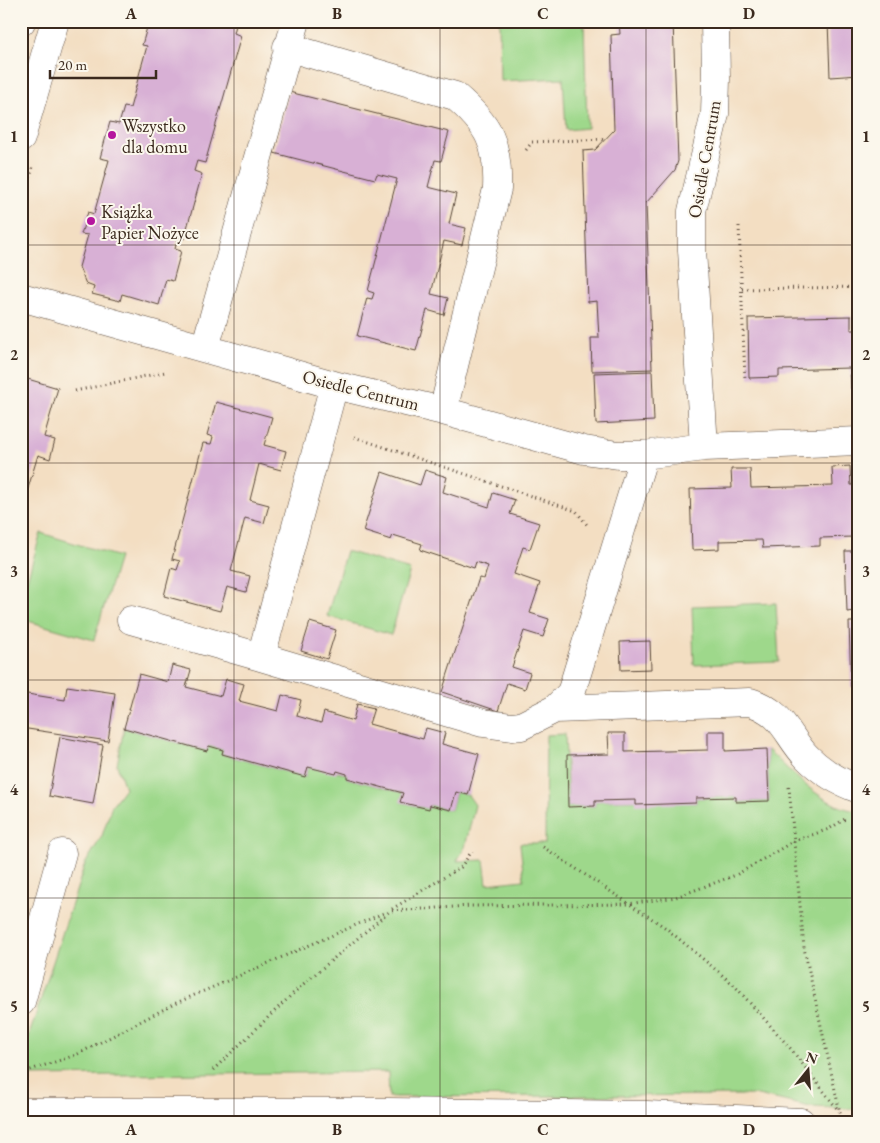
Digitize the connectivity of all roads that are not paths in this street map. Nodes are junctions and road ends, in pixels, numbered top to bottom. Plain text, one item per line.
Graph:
1 (56, 21) edge
2 (296, 21) edge
3 (714, 21) edge
4 (287, 47) junction
5 (21, 138) edge
6 (21, 297) edge
7 (205, 348) junction
8 (334, 385) junction
9 (443, 411) junction
10 (859, 441) edge
11 (704, 447) junction
12 (644, 456) junction
13 (132, 620) dead end
14 (261, 657) junction
15 (556, 709) junction
16 (859, 789) edge
17 (62, 853) dead end
18 (21, 1002) edge
19 (21, 1112) edge
20 (801, 1122) edge

1 - 5 main road
2 - 4 main road
3 - 11 main road, Osiedle Centrum
4 - 7 main road
4 - 9 main road
6 - 7 main road, Osiedle Centrum
7 - 8 main road, Osiedle Centrum
8 - 9 main road, Osiedle Centrum
8 - 14 main road
9 - 12 main road, Osiedle Centrum
10 - 11 main road, Osiedle Centrum
11 - 12 main road, Osiedle Centrum
12 - 15 main road
13 - 14 main road
14 - 15 main road
15 - 16 main road
17 - 18 main road
19 - 20 main road

